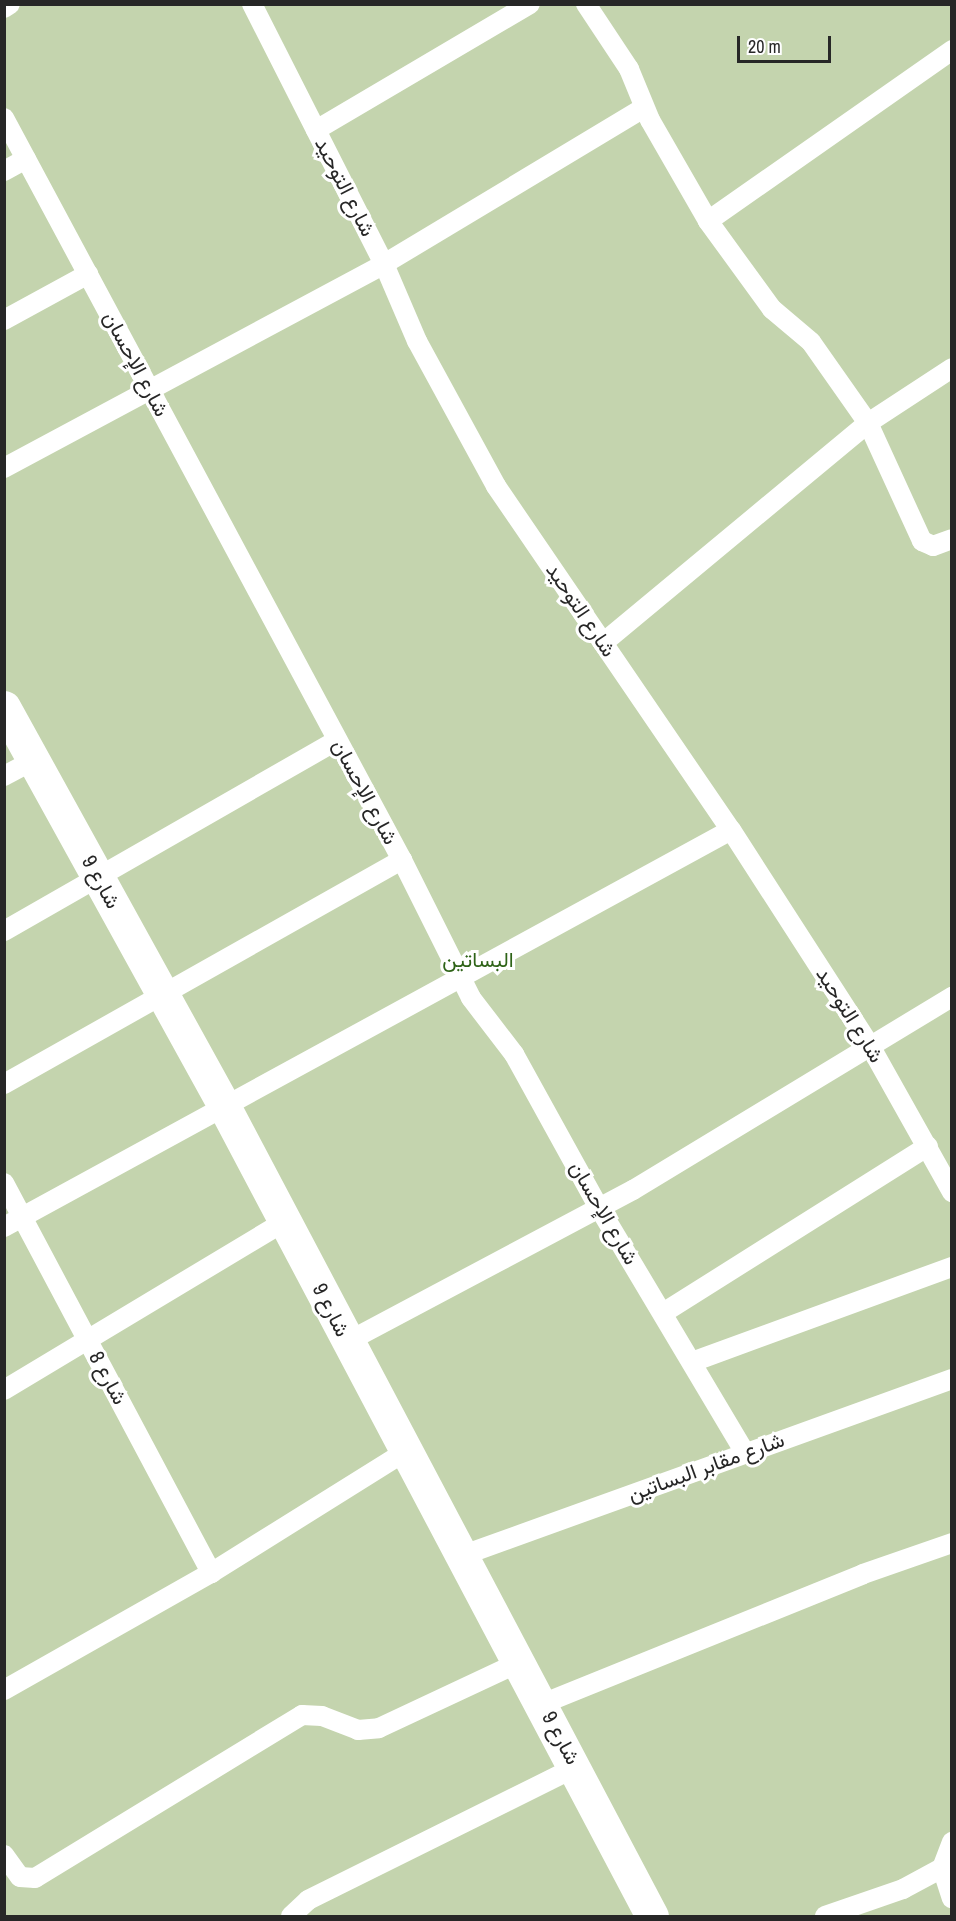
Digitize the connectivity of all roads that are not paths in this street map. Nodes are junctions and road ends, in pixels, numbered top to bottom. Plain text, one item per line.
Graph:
1 (10, 4) edge
2 (530, 4) edge
3 (586, 4) edge
4 (260, 7) edge
5 (4, 8) edge
6 (951, 50) edge
7 (644, 108) junction
8 (4, 118) edge
9 (316, 130) junction
10 (26, 159) junction
11 (4, 171) edge
12 (708, 221) junction
13 (384, 264) junction
14 (88, 274) junction
15 (4, 320) edge
16 (951, 368) edge
17 (149, 389) junction
18 (868, 423) junction
19 (4, 468) edge
20 (951, 539) edge
21 (603, 643) junction
22 (4, 707) edge
23 (337, 740) junction
24 (34, 760) junction
25 (4, 776) edge
26 (731, 830) junction
27 (402, 860) junction
28 (98, 877) junction
29 (4, 930) edge
30 (464, 979) junction
31 (163, 994) junction
32 (951, 997) edge
33 (869, 1044) junction
34 (4, 1084) edge
35 (224, 1106) junction
36 (928, 1146) junction
37 (4, 1183) edge
38 (951, 1192) edge
39 (598, 1206) junction
40 (22, 1216) junction
41 (285, 1221) junction
42 (4, 1227) edge
43 (951, 1267) edge
44 (663, 1313) junction
45 (88, 1340) junction
46 (347, 1342) junction
47 (692, 1362) junction
48 (951, 1379) edge
49 (4, 1390) edge
50 (406, 1452) junction
51 (745, 1453) junction
52 (951, 1543) edge
53 (461, 1556) junction
54 (211, 1573) junction
55 (520, 1662) junction
56 (4, 1690) edge
57 (542, 1704) junction
58 (576, 1767) junction
59 (951, 1842) edge
60 (4, 1855) edge
61 (942, 1868) junction
62 (951, 1898) edge
63 (649, 1916) edge
64 (291, 1917) edge
65 (825, 1917) edge

1 - 5 lane
2 - 9 lane
3 - 7 lane
4 - 9 lane, شارع التوحيد
6 - 12 lane
7 - 12 lane
7 - 13 lane
8 - 10 lane, شارع الإحسان
9 - 13 lane, شارع التوحيد
10 - 11 lane
10 - 14 lane, شارع الإحسان
12 - 18 lane
13 - 17 lane
13 - 21 lane, شارع التوحيد
14 - 15 lane
14 - 17 lane, شارع الإحسان
16 - 18 lane
17 - 19 lane
17 - 23 lane, شارع الإحسان
18 - 20 lane
18 - 21 lane
21 - 26 lane, شارع التوحيد
22 - 24 street, شارع 9
23 - 27 lane, شارع الإحسان
23 - 28 lane
24 - 25 lane
24 - 28 street, شارع 9
26 - 30 lane
26 - 33 lane, شارع التوحيد
27 - 30 lane, شارع الإحسان
27 - 31 lane
28 - 29 lane
28 - 31 street, شارع 9
30 - 35 lane
30 - 39 lane, شارع الإحسان
31 - 34 lane
31 - 35 street, شارع 9
32 - 33 lane
33 - 36 lane, شارع التوحيد
33 - 39 lane
35 - 40 lane
35 - 41 street, شارع 9
36 - 38 lane, شارع التوحيد
36 - 44 lane
37 - 40 lane, شارع 8
39 - 44 lane, شارع الإحسان
39 - 46 lane
40 - 42 lane
40 - 45 lane, شارع 8
41 - 45 lane
41 - 46 street, شارع 9
43 - 47 lane
44 - 47 lane, شارع الإحسان
45 - 49 lane
45 - 54 lane, شارع 8
46 - 50 street, شارع 9
47 - 51 lane, شارع الإحسان
48 - 51 lane, شارع مقابر البساتين
50 - 53 street, شارع 9
50 - 54 lane
51 - 53 lane, شارع مقابر البساتين
52 - 57 lane
53 - 55 street, شارع 9
54 - 56 lane
55 - 57 street, شارع 9
55 - 60 lane
57 - 58 street, شارع 9
58 - 63 street, شارع 9
58 - 64 lane
59 - 61 lane
61 - 62 lane
61 - 65 lane

